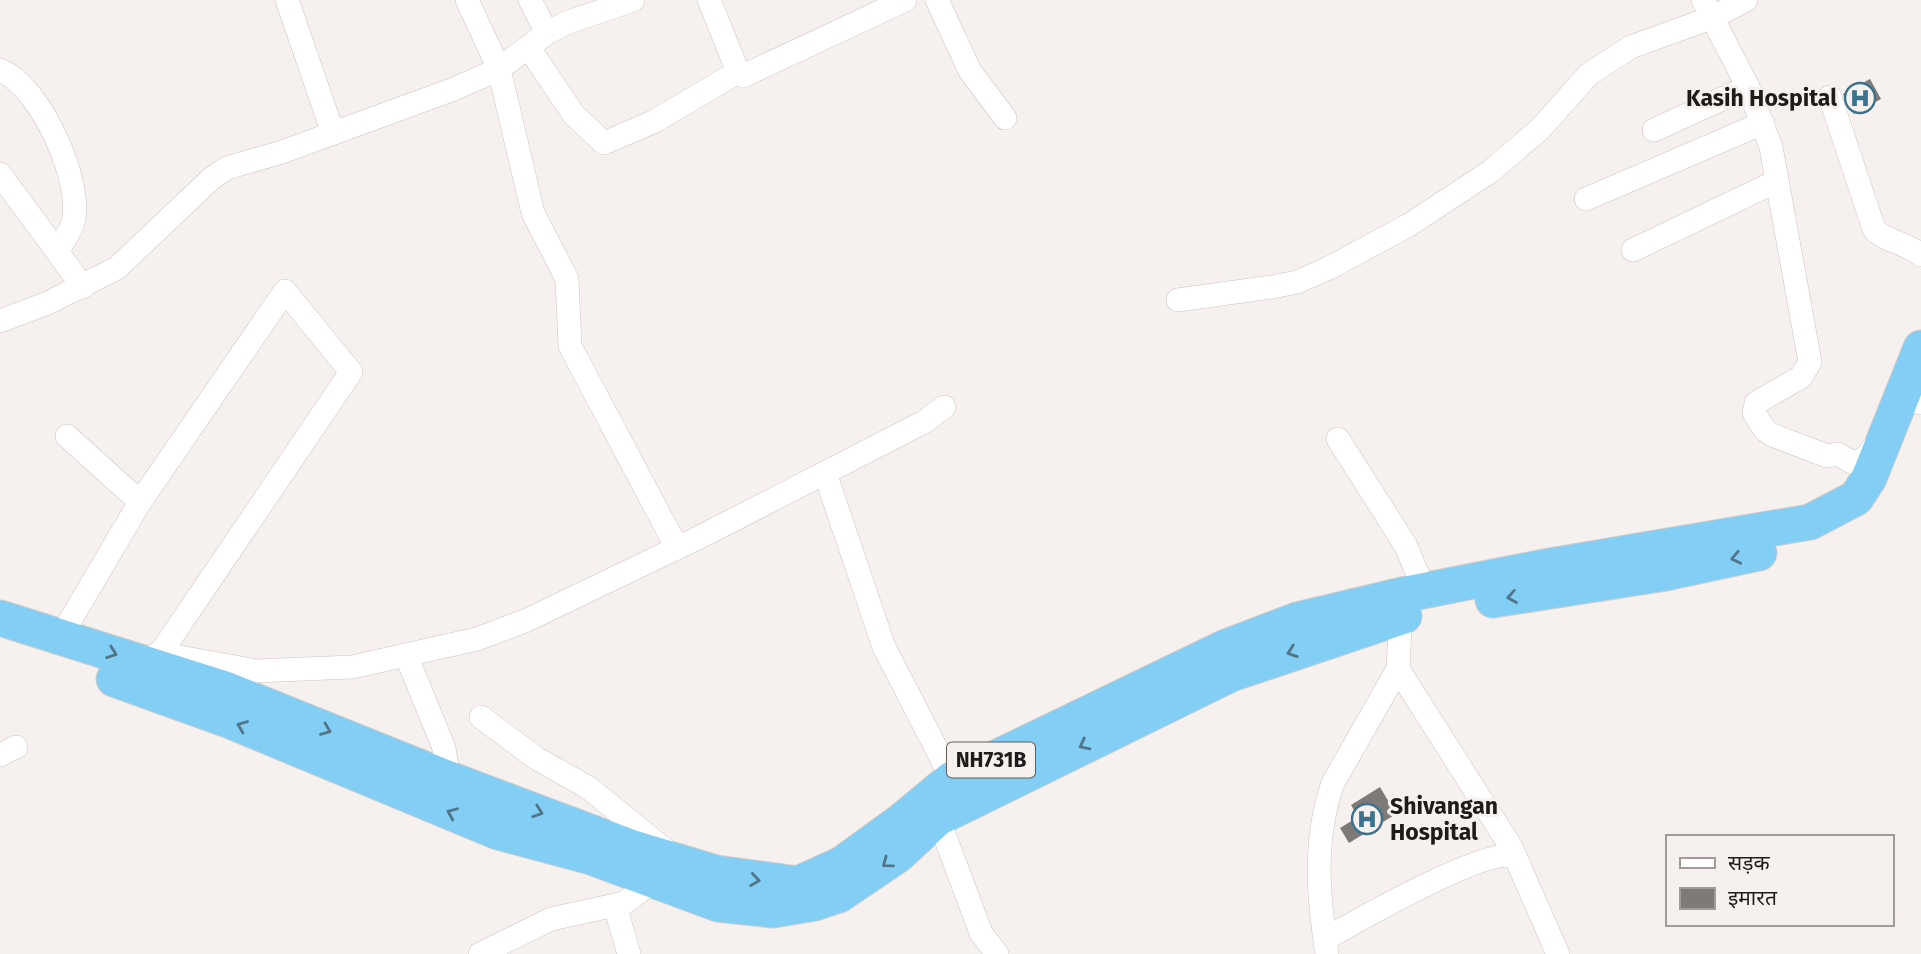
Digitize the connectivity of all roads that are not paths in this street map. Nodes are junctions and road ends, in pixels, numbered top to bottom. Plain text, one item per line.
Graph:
1 (287, 0) edge
2 (467, 0) edge
3 (530, 0) edge
4 (633, 0) edge
5 (709, 0) edge
6 (905, 0) edge
7 (937, 0) edge
8 (1746, 0) edge
9 (1707, 9) edge
10 (547, 33) junction
11 (528, 48) junction
12 (499, 69) junction
13 (0, 70) edge
14 (738, 72) junction
15 (1748, 87) junction
16 (1830, 97) dead end
17 (1005, 118) dead end
18 (1763, 123) junction
19 (1654, 130) dead end
20 (333, 133) junction
21 (0, 174) edge
22 (1777, 181) junction
23 (1586, 199) dead end
24 (1633, 250) dead end
25 (58, 251) junction
26 (1921, 255) edge
27 (83, 287) junction
28 (1178, 300) dead end
29 (0, 321) edge
30 (1921, 348) edge
31 (1920, 401) edge
32 (944, 407) dead end
33 (1885, 434) junction
34 (67, 436) dead end
35 (1338, 439) dead end
36 (825, 473) junction
37 (140, 502) junction
38 (677, 548) junction
39 (1409, 600) junction
40 (0, 618) edge
41 (61, 636) junction
42 (0, 644) edge
43 (407, 655) junction
44 (155, 660) junction
45 (1398, 669) junction
46 (481, 717) dead end
47 (449, 779) junction
48 (952, 779) junction
49 (938, 818) junction
50 (1513, 856) junction
51 (668, 871) junction
52 (620, 904) junction
53 (1326, 946) edge
54 (480, 954) edge
55 (629, 954) edge
56 (997, 954) edge
57 (1558, 954) edge

1 - 20 street
2 - 12 street
3 - 10 street
4 - 10 street
5 - 14 street
6 - 14 street
7 - 17 street
8 - 9 street
9 - 15 street
9 - 28 street
10 - 11 street
11 - 12 street
11 - 14 street
12 - 20 street
12 - 38 street
13 - 25 street
15 - 18 street
15 - 19 street
16 - 26 street
18 - 22 street
18 - 23 street
20 - 27 street
21 - 25 street
22 - 24 street
22 - 33 street
25 - 27 street
27 - 29 street
30 - 33 highway, NH731B
31 -> 39 highway
32 - 36 street
33 - 39 highway, NH731B
34 - 37 street
35 - 39 street
36 - 38 street
36 - 48 street
37 - 41 street
37 - 44 street
38 - 43 street
39 - 45 street
39 - 48 highway, NH731B
39 -> 49 highway
40 - 41 highway, NH731B
41 -> 44 highway, NH731B
51 -> 42 highway
43 - 44 street
43 - 47 street
44 -> 47 highway, NH731B
45 - 50 street
45 - 53 street
46 - 51 street
47 -> 51 highway, NH731B
51 -> 48 highway, NH731B
49 -> 51 highway
49 - 56 street
50 - 53 street
50 - 57 street
51 - 52 street
52 - 54 street
52 - 55 street

